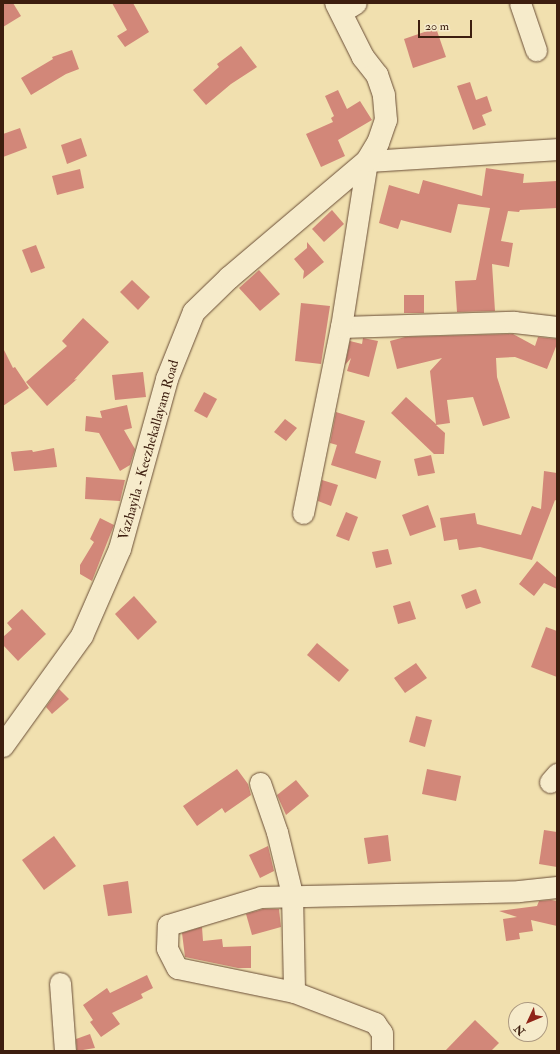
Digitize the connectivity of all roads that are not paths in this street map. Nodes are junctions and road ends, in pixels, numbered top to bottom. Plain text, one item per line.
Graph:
1 (520, 3) edge
2 (344, 6) edge
3 (536, 50) dead end
4 (557, 150) edge
5 (367, 161) junction
6 (340, 327) junction
7 (557, 327) edge
8 (303, 513) dead end
9 (3, 746) edge
10 (260, 783) dead end
11 (557, 887) edge
12 (292, 894) junction
13 (60, 983) dead end
14 (294, 992) junction
15 (65, 1051) edge
16 (382, 1051) edge

1 - 3 street
2 - 5 street, Vazhayila - Keezhekallayam Road
4 - 5 street
5 - 6 street
5 - 9 street, Vazhayila - Keezhekallayam Road
6 - 7 street
6 - 8 street
10 - 12 street
11 - 12 street
12 - 14 street
12 - 14 street
13 - 15 street
14 - 16 street

